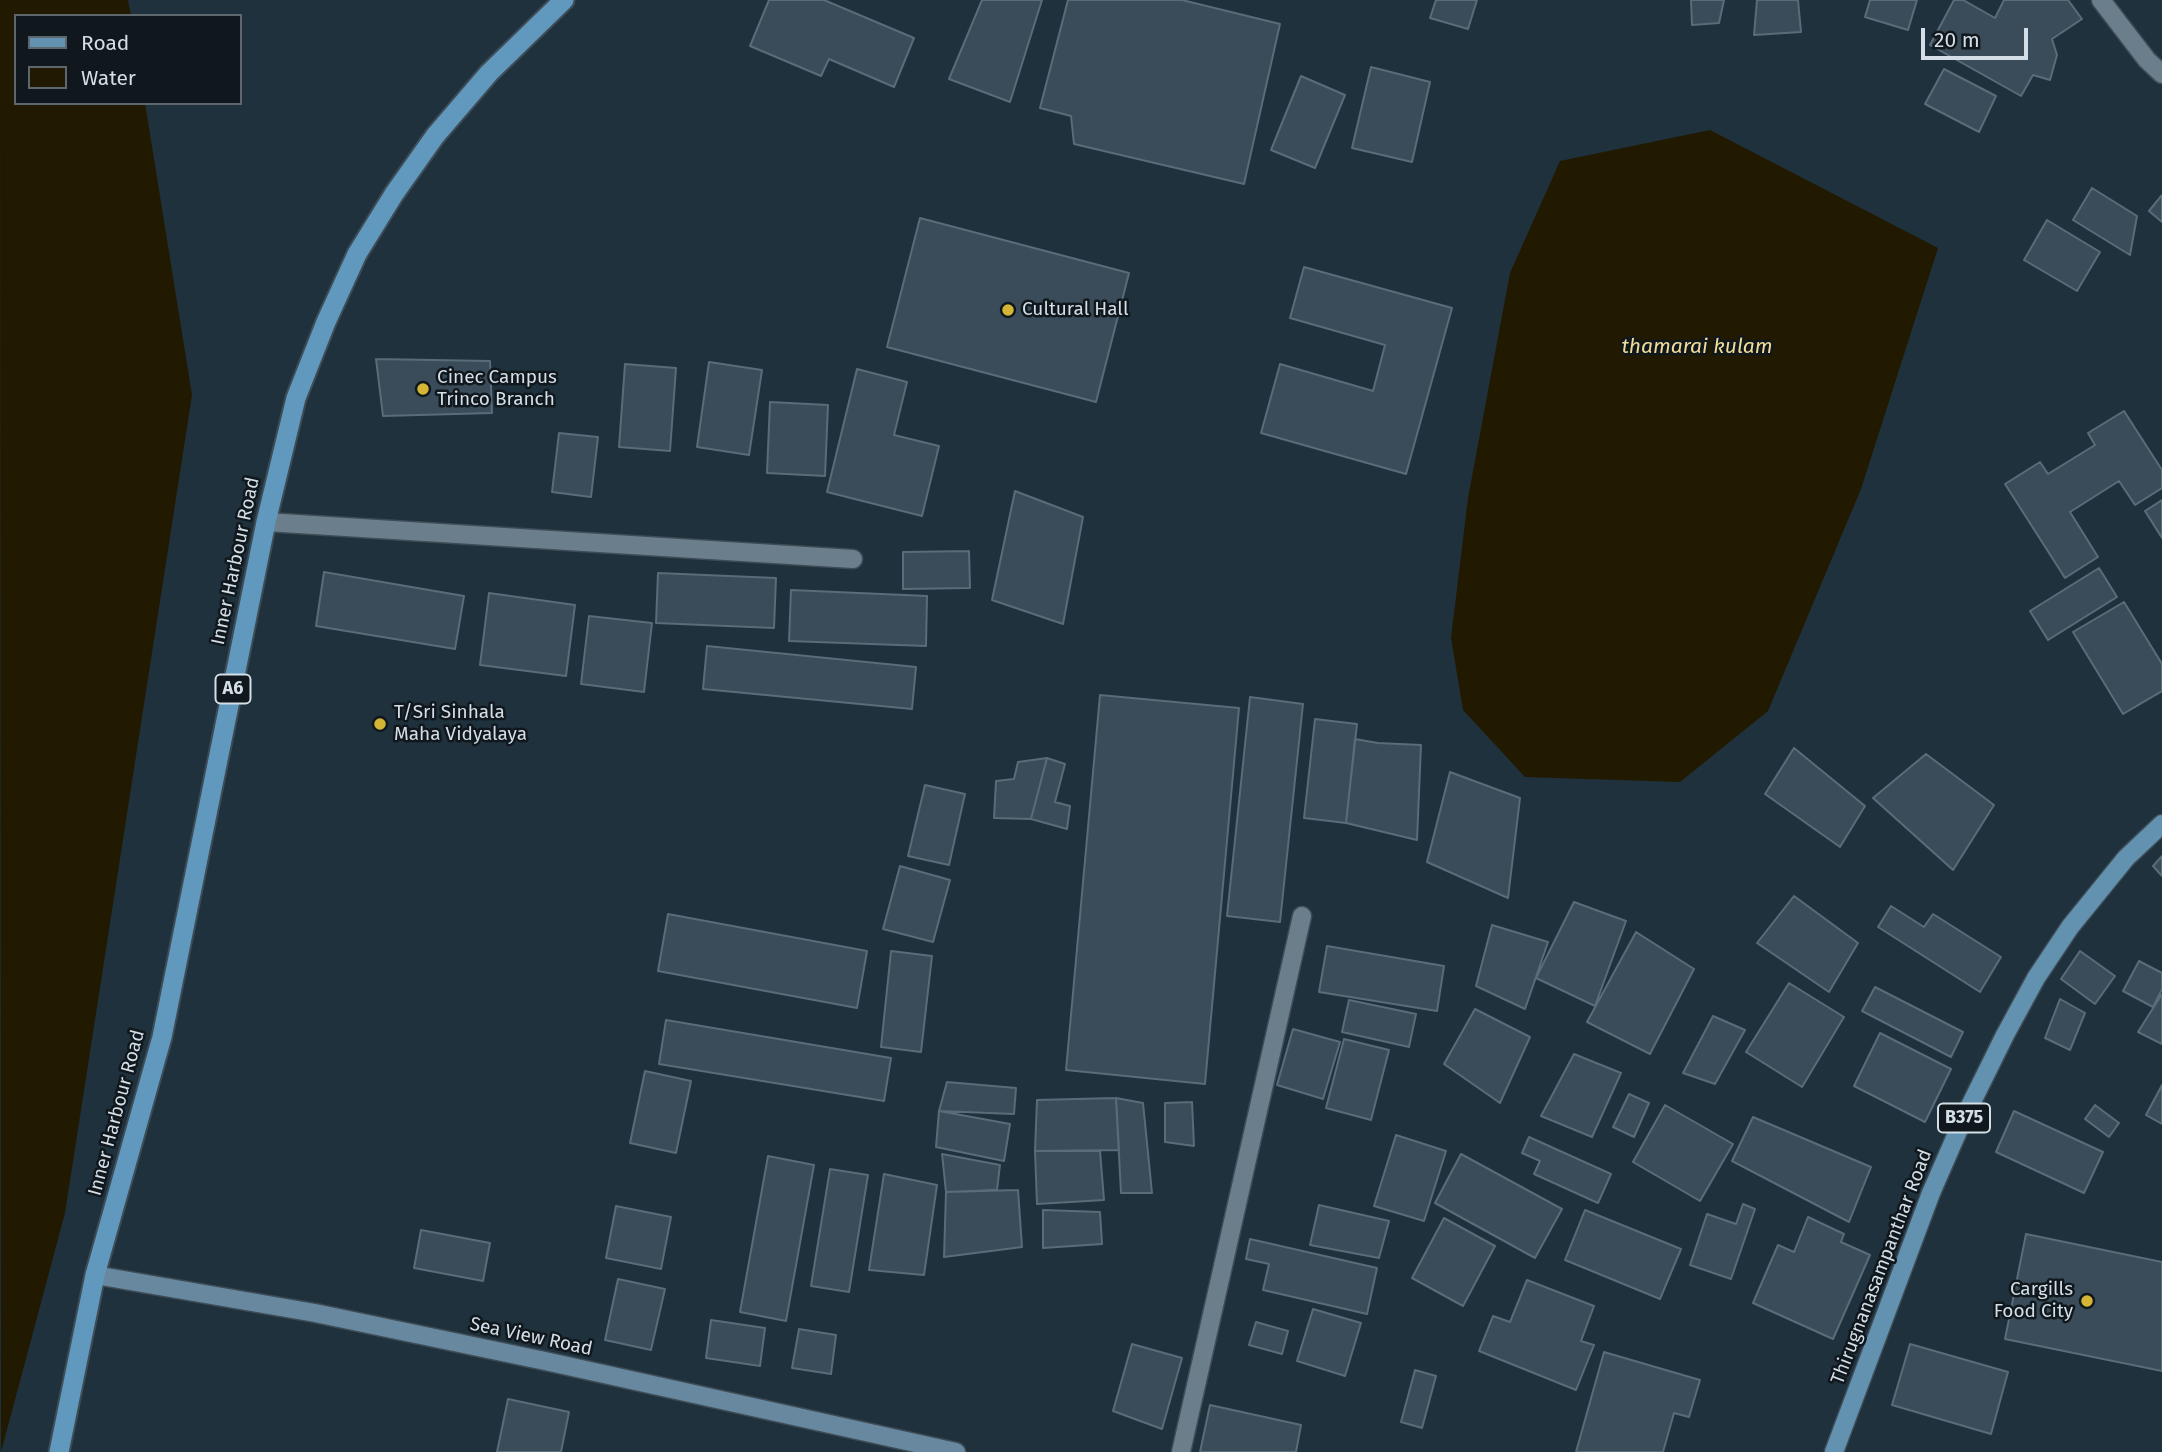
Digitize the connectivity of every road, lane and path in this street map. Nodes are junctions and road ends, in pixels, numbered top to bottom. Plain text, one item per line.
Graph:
1 (564, 0) edge
2 (2101, 0) edge
3 (2162, 74) edge
4 (266, 522) junction
5 (853, 559) dead end
6 (2162, 824) edge
7 (1303, 916) dead end
8 (96, 1275) junction
9 (59, 1452) edge
10 (956, 1452) edge
11 (1181, 1452) edge
12 (1834, 1452) edge

1 - 4 highway, Inner Harbour Road / A6
2 - 3 street
4 - 5 street
4 - 8 highway, Inner Harbour Road / A6
6 - 12 main road, Thirugnanasampanthar Road / B375
7 - 11 street
8 - 9 highway, Inner Harbour Road / A6
8 - 10 main road, Sea View Road

